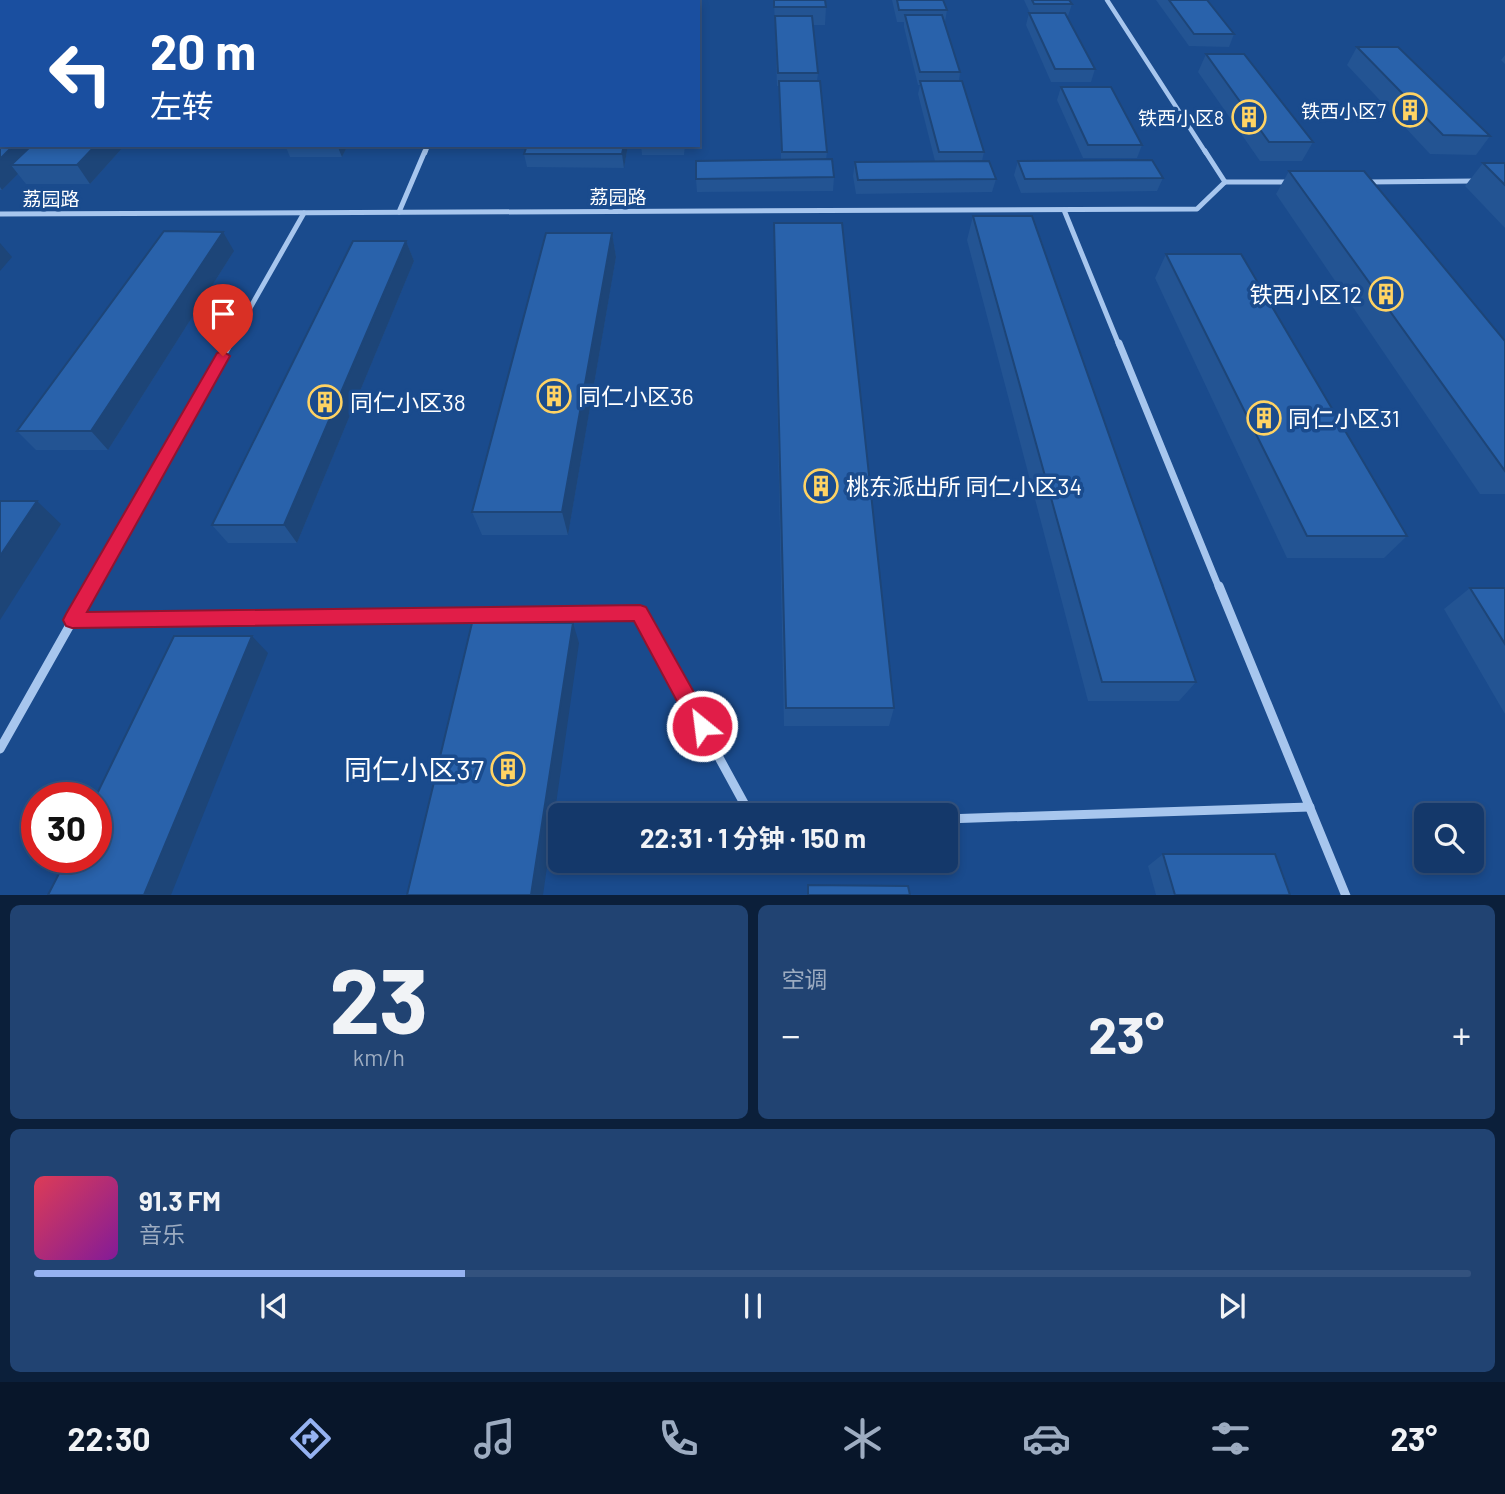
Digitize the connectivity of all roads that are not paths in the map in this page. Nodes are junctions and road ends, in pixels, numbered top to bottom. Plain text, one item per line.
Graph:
1 (1107, 0) edge
2 (427, 147) edge
3 (1477, 181) dead end
4 (1225, 182) junction
5 (1303, 182) edge
6 (1355, 182) edge
7 (1064, 210) junction
8 (399, 212) junction
9 (304, 213) junction
10 (0, 214) edge
11 (72, 620) junction
12 (0, 749) edge
13 (744, 803) edge
14 (1310, 807) junction
15 (958, 818) edge
16 (1346, 895) edge

1 - 4 street
2 - 8 street
3 - 6 street
4 - 5 street
4 - 7 street, 荔园路
7 - 8 street, 荔园路
7 - 14 street
8 - 9 street, 荔园路
9 - 10 street, 荔园路
9 - 11 street
11 - 12 street
11 - 13 street
14 - 15 street
14 - 16 street

